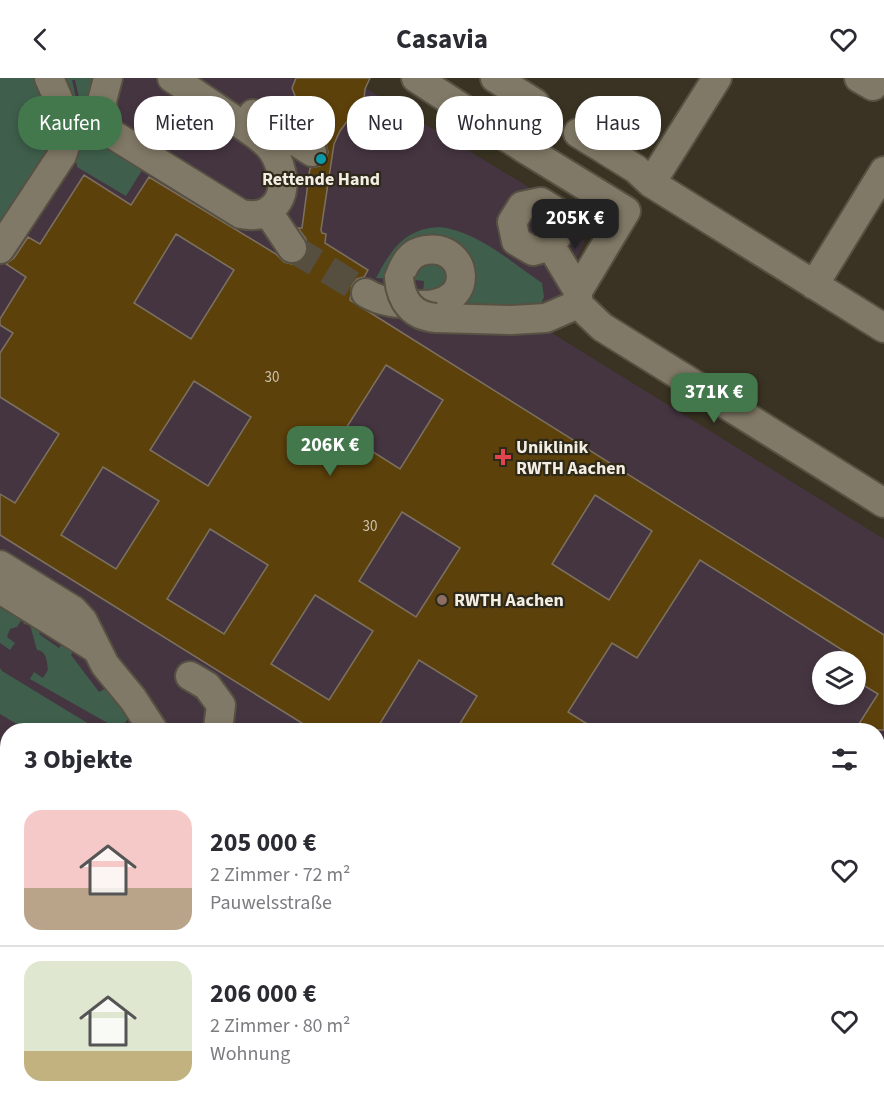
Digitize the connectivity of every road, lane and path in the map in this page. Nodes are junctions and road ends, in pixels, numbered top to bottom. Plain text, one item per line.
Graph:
1 (49, 78) edge
2 (108, 78) edge
3 (172, 78) edge
4 (199, 78) edge
5 (416, 78) edge
6 (495, 78) edge
7 (717, 78) edge
8 (524, 96) edge
9 (606, 150) edge
10 (884, 171) edge
11 (651, 183) junction
12 (283, 186) junction
13 (268, 212) junction
14 (551, 246) dead end
15 (292, 248) tunnel mouth
16 (0, 249) edge
17 (814, 285) junction
18 (366, 293) tunnel mouth
19 (578, 298) junction
20 (884, 328) edge
21 (884, 503) edge
22 (0, 565) edge
23 (0, 589) edge
24 (97, 649) junction
25 (190, 676) dead end
26 (148, 723) edge
27 (218, 723) edge

1 - 16 street
2 - 13 street
3 - 12 street
4 - 12 street
5 - 19 street
6 - 8 street
7 - 11 street
9 - 11 street
10 - 17 street
11 - 17 street
12 - 13 street
13 - 15 street
14 - 19 street
17 - 20 street
18 - 19 street, bridge
19 - 21 street
22 - 24 street
23 - 24 street
24 - 26 street
25 - 27 street

